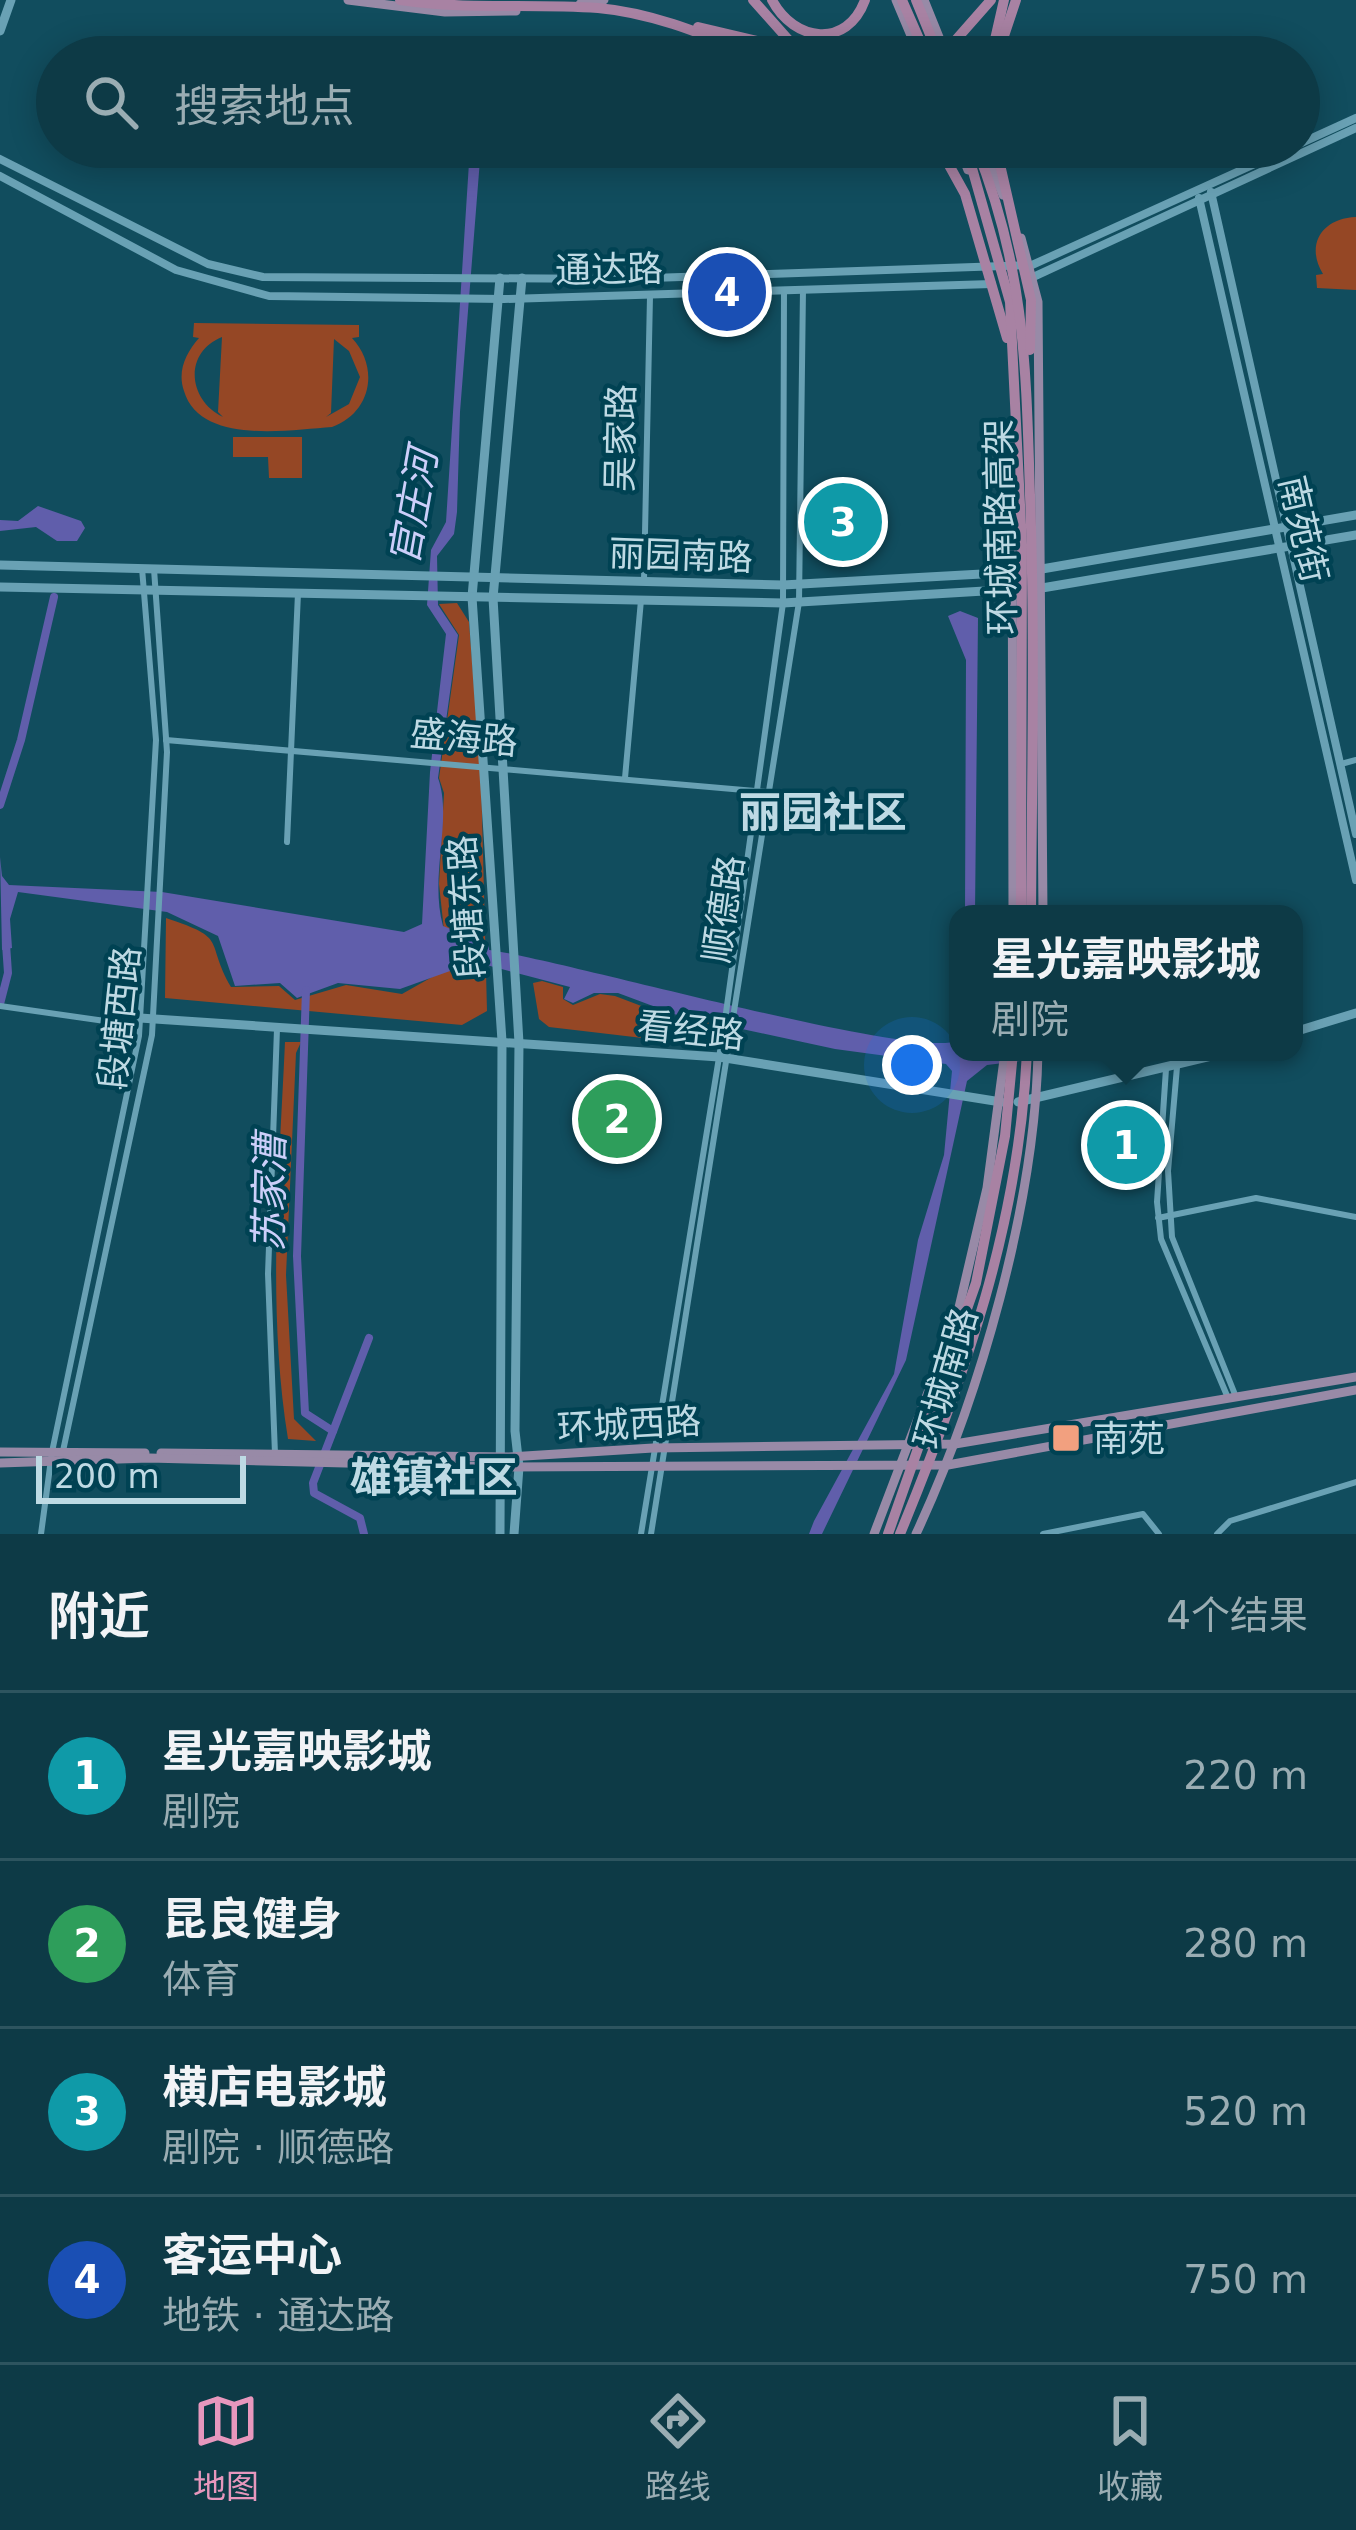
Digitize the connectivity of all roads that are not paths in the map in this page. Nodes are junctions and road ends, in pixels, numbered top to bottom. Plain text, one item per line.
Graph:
1 (11, 0) edge
2 (348, 0) edge
3 (400, 0) edge
4 (604, 0) edge
5 (753, 0) edge
6 (772, 0) edge
7 (865, 0) edge
8 (899, 0) edge
9 (920, 0) edge
10 (991, 0) edge
11 (1004, 0) edge
12 (1016, 0) edge
13 (669, 22) junction
14 (0, 32) edge
15 (705, 36) edge
16 (731, 36) edge
17 (787, 36) edge
18 (915, 36) edge
19 (935, 36) edge
20 (959, 36) edge
21 (998, 36) edge
22 (1002, 36) edge
23 (1356, 118) edge
24 (1356, 128) edge
25 (1320, 134) edge
26 (1320, 143) edge
27 (0, 159) edge
28 (945, 168) edge
29 (951, 168) edge
30 (970, 168) edge
31 (970, 168) edge
32 (986, 168) edge
33 (989, 168) edge
34 (1001, 168) edge
35 (1252, 168) edge
36 (1262, 168) edge
37 (0, 176) edge
38 (1211, 190) junction
39 (965, 194) junction
40 (1199, 195) junction
41 (998, 267) junction
42 (1033, 272) junction
43 (498, 278) junction
44 (521, 278) junction
45 (1002, 284) junction
46 (803, 289) junction
47 (784, 290) junction
48 (650, 296) junction
49 (520, 298) junction
50 (497, 299) junction
51 (1021, 377) junction
52 (1356, 515) edge
53 (1282, 530) junction
54 (1356, 535) edge
55 (1287, 549) junction
56 (0, 565) edge
57 (142, 568) junction
58 (154, 568) junction
59 (1037, 570) junction
60 (1012, 573) junction
61 (474, 575) junction
62 (495, 576) junction
63 (644, 580) junction
64 (784, 585) junction
65 (800, 585) junction
66 (0, 587) edge
67 (142, 589) junction
68 (155, 589) junction
69 (1010, 589) junction
70 (1038, 590) junction
71 (298, 592) junction
72 (472, 597) junction
73 (494, 598) junction
74 (641, 600) junction
75 (799, 602) junction
76 (783, 603) junction
77 (161, 740) junction
78 (290, 750) junction
79 (1356, 760) edge
80 (484, 765) junction
81 (501, 766) junction
82 (1336, 766) junction
83 (626, 778) junction
84 (756, 791) junction
85 (767, 792) junction
86 (1356, 834) edge
87 (287, 842) dead end
88 (1356, 880) edge
89 (1017, 905) edge
90 (1017, 905) edge
91 (1031, 905) edge
92 (1042, 905) edge
93 (732, 1000) junction
94 (0, 1006) edge
95 (1356, 1012) edge
96 (146, 1018) junction
97 (277, 1029) junction
98 (1303, 1029) edge
99 (502, 1041) junction
100 (518, 1042) junction
101 (723, 1058) junction
102 (1007, 1061) edge
103 (1009, 1061) edge
104 (1026, 1061) edge
105 (1039, 1061) edge
106 (1196, 1061) edge
107 (1172, 1068) junction
108 (1035, 1099) junction
109 (998, 1102) junction
110 (1168, 1216) junction
111 (1356, 1217) edge
112 (1158, 1218) junction
113 (1356, 1377) edge
114 (1356, 1390) edge
115 (1232, 1398) junction
116 (910, 1444) junction
117 (955, 1444) junction
118 (658, 1448) junction
119 (0, 1452) edge
120 (275, 1454) junction
121 (56, 1456) junction
122 (310, 1459) junction
123 (343, 1460) junction
124 (501, 1462) junction
125 (519, 1462) junction
126 (0, 1463) edge
127 (903, 1465) junction
128 (948, 1465) junction
129 (656, 1466) junction
130 (479, 1467) junction
131 (1356, 1482) edge
132 (501, 1494) junction
133 (41, 1534) edge
134 (500, 1534) edge
135 (514, 1534) edge
136 (641, 1534) edge
137 (651, 1534) edge
138 (874, 1534) edge
139 (887, 1534) edge
140 (900, 1534) edge
141 (916, 1534) edge
142 (1043, 1534) edge
143 (1160, 1534) edge
144 (1217, 1534) edge

1 - 14 main road
2 - 4 main road
3 - 13 highway
5 - 17 highway
6 - 7 highway
8 - 18 highway
9 - 19 highway
10 - 20 highway
11 - 21 highway
12 - 22 highway
13 - 15 highway
13 - 16 highway
23 - 25 street, 通达路
24 - 26 street, 通达路
27 - 43 street, 通达路
28 - 39 highway
29 - 39 highway
30 - 41 main road
31 - 51 highway, 环城南路高架
32 - 51 highway, 环城南路高架
33 - 42 main road
34 - 51 highway
35 - 38 street, 通达路
36 - 38 street, 通达路
37 - 50 street, 通达路
38 - 40 street, 通达路
38 - 53 street, 南苑街
39 - 51 highway
40 - 42 street, 通达路
40 - 53 street, 南苑街
41 - 42 street, 通达路
41 - 44 street, 通达路
41 - 45 main road
42 - 45 street, 通达路
42 - 59 main road
43 - 44 street, 通达路
43 - 50 main road, 段塘东路
44 - 49 main road, 段塘东路
45 - 46 street, 通达路
45 - 60 main road
46 - 47 street, 通达路
46 - 65 street, 顺德路
47 - 48 street, 通达路
47 - 64 street, 顺德路
48 - 49 street, 通达路
48 - 63 street, 吴家路
49 - 50 street, 通达路
49 - 62 main road, 段塘东路
50 - 61 main road, 段塘东路
51 - 89 highway, 环城南路高架
51 - 91 highway, 环城南路高架
52 - 53 main road, 丽园南路
53 - 55 street, 南苑街
53 - 59 main road, 丽园南路
54 - 55 main road, 丽园南路
55 - 70 main road, 丽园南路
55 - 82 street, 南苑街
56 - 57 main road, 丽园南路
57 - 58 main road, 丽园南路
57 - 67 street, 段塘西路
58 - 61 main road, 丽园南路
58 - 68 street, 段塘西路
59 - 60 main road, 丽园南路
59 - 70 main road
60 - 65 main road, 丽园南路
60 - 69 main road
61 - 62 main road, 丽园南路
61 - 72 main road, 段塘东路
62 - 63 main road, 丽园南路
62 - 73 main road, 段塘东路
63 - 64 main road, 丽园南路
64 - 65 main road, 丽园南路
64 - 76 street, 顺德路
65 - 75 street, 顺德路
66 - 67 main road, 丽园南路
67 - 68 main road, 丽园南路
67 - 77 street, 段塘西路
68 - 71 main road, 丽园南路
68 - 77 street, 段塘西路
69 - 70 main road, 丽园南路
69 - 75 main road, 丽园南路
69 - 90 main road
70 - 92 main road
71 - 72 main road, 丽园南路
71 - 78 street
72 - 73 main road, 丽园南路
72 - 80 main road, 段塘东路
73 - 74 main road, 丽园南路
73 - 81 main road, 段塘东路
74 - 76 main road, 丽园南路
74 - 83 street
75 - 76 main road, 丽园南路
75 - 85 street, 顺德路
76 - 84 street, 顺德路
77 - 78 street, 盛海路
77 - 96 street, 段塘西路
77 - 96 street, 段塘西路
78 - 80 street, 盛海路
78 - 87 street
79 - 82 street
80 - 81 street, 盛海路
80 - 99 main road, 段塘东路
81 - 83 street, 盛海路
81 - 100 main road, 段塘东路
82 - 86 street, 南苑街
82 - 88 street, 南苑街
83 - 84 street, 盛海路
84 - 85 street, 盛海路
84 - 93 street, 顺德路
85 - 93 street, 顺德路
93 - 101 street, 顺德路
94 - 96 street
95 - 98 main road
96 - 97 main road, 看经路
96 - 121 street, 段塘西路
97 - 99 main road, 看经路
97 - 120 street
99 - 100 main road, 看经路
99 - 124 main road, 段塘东路
100 - 101 main road, 看经路
100 - 125 main road, 段塘东路
101 - 109 main road, 看经路
101 - 118 street, 顺德路
102 - 109 main road, 环城南路
103 - 139 highway
104 - 140 highway
105 - 108 main road, 环城南路
106 - 107 main road, 看经路
107 - 108 main road, 看经路
107 - 110 street
107 - 112 street
108 - 109 main road, 看经路
108 - 117 main road, 环城南路
109 - 116 main road, 环城南路
110 - 111 street
110 - 112 street
110 - 115 street
112 - 115 street
113 - 115 main road
114 - 128 main road
115 - 117 main road
116 - 117 main road
116 - 118 main road, 环城西路
116 - 127 main road, 环城南路
117 - 128 main road, 环城南路
118 - 125 main road, 环城西路
118 - 129 street, 顺德路
119 - 121 main road
120 - 121 main road
120 - 122 main road
121 - 122 main road
121 - 126 main road
121 - 133 street, 段塘西路
122 - 123 main road
123 - 124 main road, 环城西路
123 - 130 main road, 环城西路
124 - 125 main road, 环城西路
124 - 130 main road, 环城西路
124 - 132 main road, 段塘东路
125 - 129 main road, 环城西路
125 - 135 main road, 段塘东路
127 - 128 main road
127 - 129 main road, 环城西路
127 - 138 main road, 环城南路
128 - 141 main road, 环城南路
129 - 136 street, 顺德路
129 - 137 street, 顺德路
130 - 132 main road
131 - 144 street
132 - 134 main road, 段塘东路
142 - 143 street

